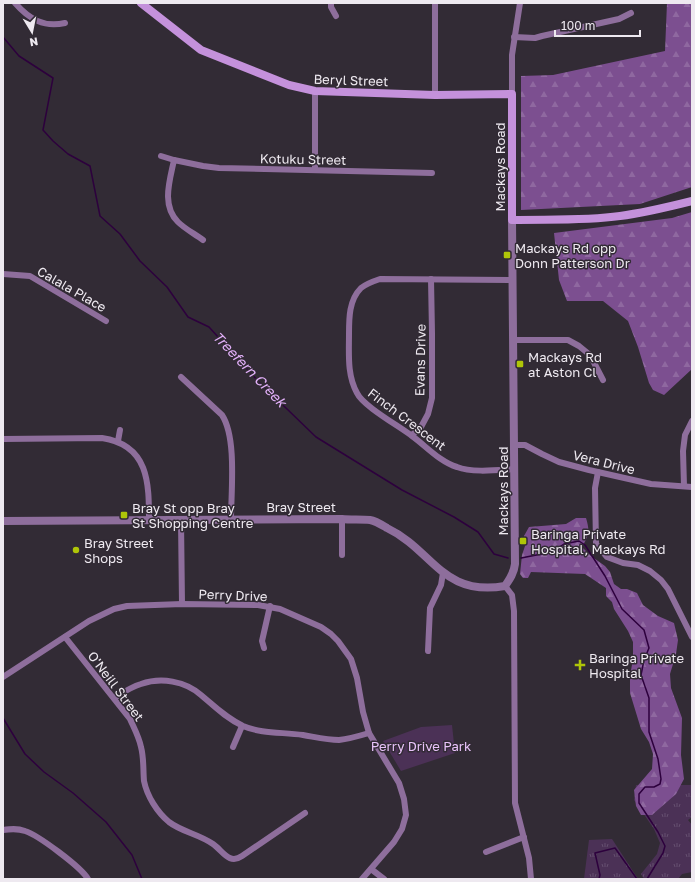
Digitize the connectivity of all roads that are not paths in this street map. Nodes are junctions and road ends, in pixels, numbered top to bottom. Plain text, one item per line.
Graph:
1 (15, 3) edge
2 (141, 3) edge
3 (331, 3) edge
4 (435, 3) edge
5 (520, 3) edge
6 (631, 13) dead end
7 (336, 16) dead end
8 (65, 23) dead end
9 (514, 37) junction
10 (315, 91) junction
11 (512, 94) junction
12 (435, 95) junction
13 (161, 156) dead end
14 (174, 160) junction
15 (315, 170) junction
16 (432, 173) dead end
17 (692, 201) edge
18 (512, 220) junction
19 (203, 240) dead end
20 (3, 274) edge
21 (431, 279) junction
22 (512, 280) junction
23 (106, 321) dead end
24 (514, 340) junction
25 (181, 377) dead end
26 (604, 380) dead end
27 (692, 421) edge
28 (120, 430) dead end
29 (412, 436) junction
30 (3, 439) edge
31 (118, 441) junction
32 (515, 445) junction
33 (514, 469) junction
34 (598, 472) junction
35 (684, 486) junction
36 (692, 487) edge
37 (342, 519) junction
38 (181, 520) junction
39 (231, 520) junction
40 (149, 521) junction
41 (3, 522) edge
42 (342, 555) dead end
43 (443, 574) junction
44 (505, 586) junction
45 (182, 604) junction
46 (270, 606) junction
47 (65, 637) junction
48 (692, 637) edge
49 (264, 648) dead end
50 (428, 651) dead end
51 (3, 677) edge
52 (114, 698) junction
53 (242, 726) junction
54 (369, 733) junction
55 (233, 747) dead end
56 (305, 813) dead end
57 (3, 830) edge
58 (524, 837) junction
59 (486, 852) dead end
60 (371, 870) junction
61 (88, 879) edge
62 (362, 879) edge
63 (384, 879) edge
64 (531, 879) edge

1 - 8 street
2 - 10 main road, Beryl Street
3 - 7 street
4 - 12 street
5 - 9 street
6 - 9 street
9 - 11 street
10 - 12 main road, Beryl Street
10 - 15 street
11 - 12 main road, Beryl Street
11 - 18 main road, Mackays Road
13 - 14 street, Kotuku Street
14 - 15 street, Kotuku Street
14 - 19 street
15 - 16 street, Kotuku Street
17 - 18 main road
18 - 22 street, Mackays Road
20 - 23 street, Calala Place
21 - 22 street, Finch Crescent
21 - 29 street, Evans Drive
21 - 29 street, Finch Crescent
22 - 24 street, Mackays Road
24 - 26 street
24 - 32 street, Mackays Road
25 - 39 street
27 - 35 street
28 - 31 street
29 - 33 street, Finch Crescent
30 - 31 street
31 - 40 street
32 - 33 street, Mackays Road
32 - 34 street, Vera Drive
33 - 44 street, Mackays Road
34 - 35 street, Vera Drive
34 - 48 street
35 - 36 street, Vera Drive
37 - 39 street, Bray Street
37 - 42 street
37 - 43 street, Bray Street
38 - 39 street, Bray Street
38 - 40 street, Bray Street
38 - 45 street
40 - 41 street, Bray Street
43 - 44 street, Bray Street
43 - 50 street
44 - 58 street
45 - 46 street, Perry Drive
45 - 47 street, Perry Drive
46 - 49 street
46 - 54 street, Perry Drive
47 - 51 street, Perry Drive
47 - 52 street, O'Neill Street
52 - 53 street
52 - 56 street, O'Neill Street
53 - 54 street
53 - 55 street
54 - 60 street, Perry Drive
57 - 61 street
58 - 59 street
58 - 64 street
60 - 62 street, Perry Drive
60 - 63 street

